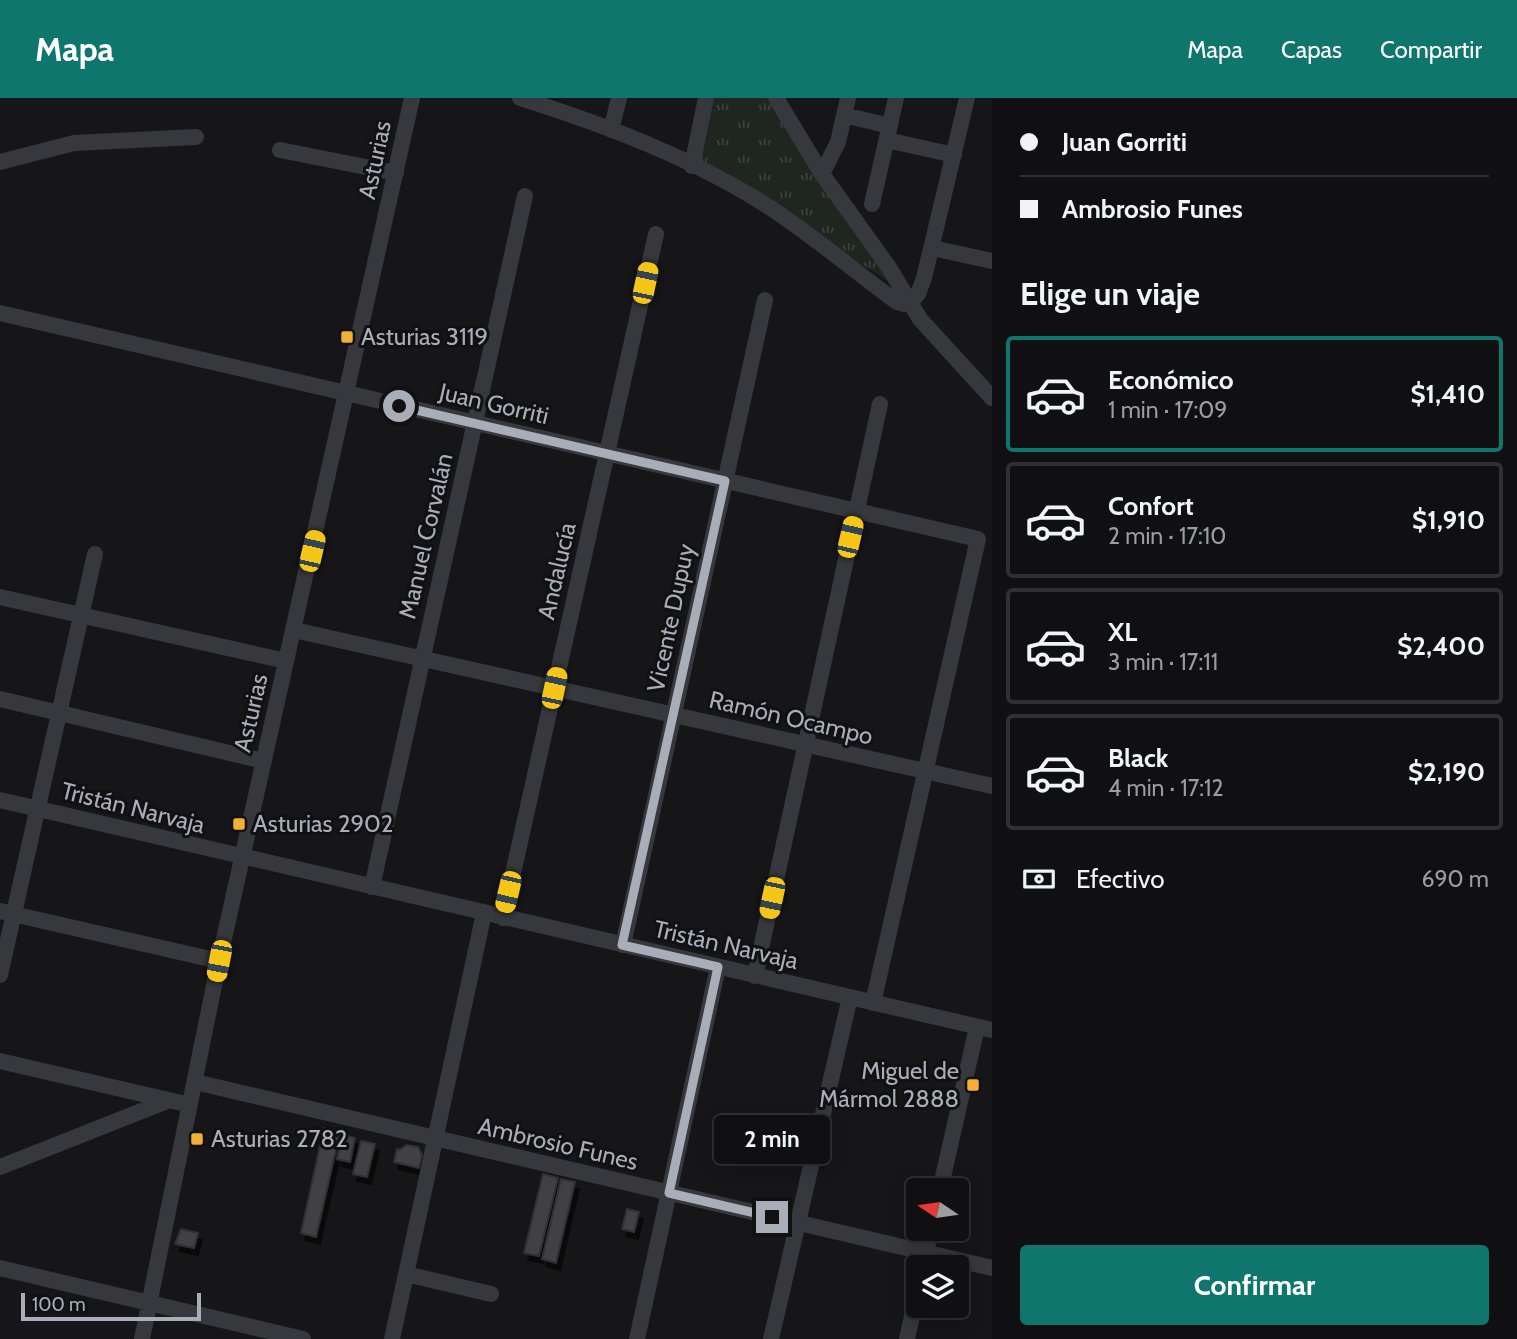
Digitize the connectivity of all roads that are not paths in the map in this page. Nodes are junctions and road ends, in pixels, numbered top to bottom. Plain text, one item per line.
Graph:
1 (412, 98) edge
2 (522, 98) edge
3 (619, 98) edge
4 (706, 98) edge
5 (776, 98) edge
6 (848, 98) edge
7 (897, 98) edge
8 (967, 98) edge
9 (844, 115) junction
10 (611, 130) junction
11 (888, 133) junction
12 (196, 137) dead end
13 (280, 150) dead end
14 (954, 155) junction
15 (0, 162) edge
16 (692, 166) junction
17 (396, 173) junction
18 (822, 174) junction
19 (525, 196) dead end
20 (872, 204) dead end
21 (656, 234) dead end
22 (932, 248) junction
23 (992, 261) edge
24 (765, 300) dead end
25 (909, 302) junction
26 (0, 313) edge
27 (347, 394) junction
28 (992, 398) edge
29 (880, 404) dead end
30 (475, 423) junction
31 (607, 453) junction
32 (725, 481) junction
33 (856, 511) junction
34 (95, 554) dead end
35 (0, 597) edge
36 (82, 614) junction
37 (294, 630) junction
38 (421, 658) junction
39 (286, 661) junction
40 (554, 688) junction
41 (0, 699) edge
42 (59, 713) junction
43 (673, 715) junction
44 (805, 744) junction
45 (264, 761) junction
46 (925, 771) junction
47 (992, 786) edge
48 (0, 800) edge
49 (38, 809) junction
50 (242, 858) junction
51 (372, 887) junction
52 (7, 913) edge
53 (484, 913) junction
54 (503, 918) junction
55 (622, 945) junction
56 (219, 961) junction
57 (718, 967) junction
58 (0, 975) edge
59 (755, 975) junction
60 (850, 998) junction
61 (873, 1003) junction
62 (984, 1028) edge
63 (0, 1061) edge
64 (195, 1082) junction
65 (167, 1101) junction
66 (190, 1105) junction
67 (434, 1138) junction
68 (0, 1167) edge
69 (943, 1178) edge
70 (669, 1193) junction
71 (798, 1223) junction
72 (907, 1255) edge
73 (969, 1265) edge
74 (0, 1268) edge
75 (992, 1268) edge
76 (406, 1274) junction
77 (491, 1294) dead end
78 (150, 1302) junction
79 (912, 1318) edge
80 (142, 1339) edge
81 (303, 1339) edge
82 (392, 1339) edge
83 (637, 1339) edge
84 (771, 1339) edge
85 (907, 1339) edge

1 - 17 street, Asturias
2 - 10 street
3 - 10 street
4 - 16 street
5 - 18 street
6 - 9 street
7 - 11 street
8 - 14 street
9 - 11 street
9 - 18 street
10 - 16 street
11 - 14 street
11 - 20 street
12 - 15 street
13 - 17 street
14 - 22 street
16 - 25 street
17 - 27 street, Asturias
18 - 25 street
19 - 30 street, Manuel Corvalán
21 - 31 street, Andalucía
22 - 23 street
22 - 25 street
24 - 32 street, Vicente Dupuy
25 - 28 street
26 - 27 street, Juan Gorriti
27 - 30 street, Juan Gorriti
27 - 37 street, Asturias
29 - 33 street
30 - 31 street, Juan Gorriti
30 - 38 street, Manuel Corvalán
31 - 32 street, Juan Gorriti
31 - 40 street, Andalucía
32 - 33 street, Juan Gorriti
32 - 43 street, Vicente Dupuy
33 - 44 street
33 - 46 street, Juan Gorriti
34 - 36 street
35 - 36 street
36 - 39 street
36 - 42 street
37 - 38 street, Ramón Ocampo
37 - 39 street, Asturias
38 - 40 street, Ramón Ocampo
38 - 51 street, Manuel Corvalán
39 - 45 street, Asturias
40 - 43 street, Ramón Ocampo
40 - 54 street, Andalucía
41 - 42 street
42 - 45 street
42 - 49 street
43 - 44 street, Ramón Ocampo
43 - 55 street, Vicente Dupuy
44 - 46 street, Ramón Ocampo
44 - 59 street
45 - 50 street, Asturias
46 - 47 street, Ramón Ocampo
46 - 61 street
48 - 49 street, Tristán Narvaja
49 - 50 street, Tristán Narvaja
49 - 52 street
50 - 51 street, Tristán Narvaja
50 - 56 street, Asturias
51 - 53 street, Tristán Narvaja
52 - 56 street
52 - 58 street
53 - 54 street, Tristán Narvaja
53 - 67 street
54 - 55 street, Tristán Narvaja
55 - 57 street, Tristán Narvaja
56 - 64 street, Asturias
57 - 59 street, Tristán Narvaja
57 - 70 street
59 - 60 street, Tristán Narvaja
60 - 61 street, Tristán Narvaja
60 - 71 street
61 - 62 street, Tristán Narvaja
62 - 69 street
63 - 65 street
64 - 66 street, Asturias
64 - 67 street, Ambrosio Funes
65 - 66 street
65 - 68 street
66 - 78 street, Asturias
67 - 70 street, Ambrosio Funes
67 - 76 street
70 - 71 street, Ambrosio Funes
70 - 83 street
71 - 72 street, Ambrosio Funes
71 - 84 street
73 - 75 street, Ambrosio Funes
74 - 78 street
76 - 77 street
76 - 82 street
78 - 80 street, Asturias
78 - 81 street
79 - 85 street

